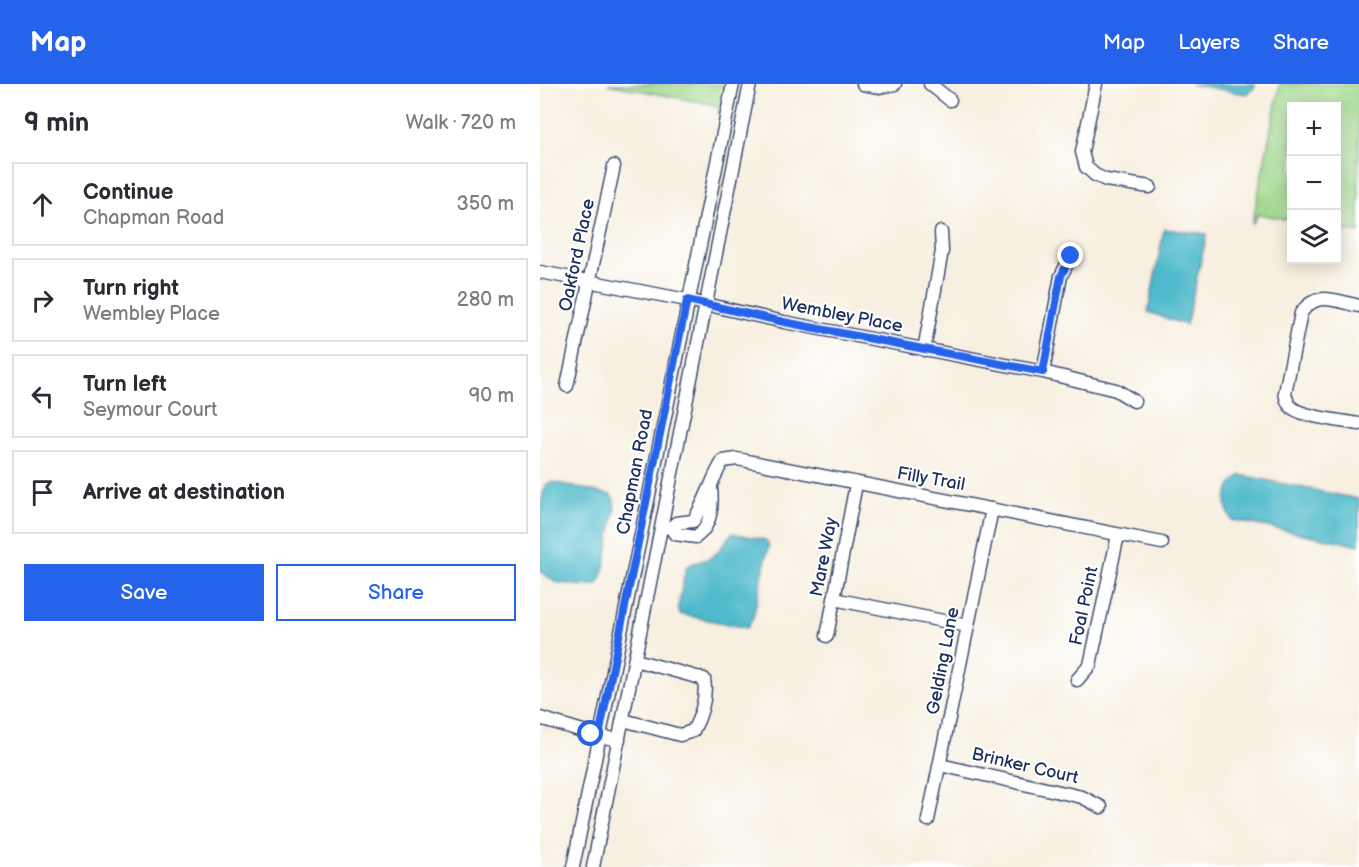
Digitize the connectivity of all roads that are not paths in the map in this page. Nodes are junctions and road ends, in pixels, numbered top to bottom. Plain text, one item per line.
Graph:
1 (733, 84) edge
2 (750, 84) edge
3 (863, 84) edge
4 (895, 84) edge
5 (930, 84) edge
6 (1096, 84) edge
7 (950, 100) dead end
8 (614, 166) dead end
9 (1150, 186) dead end
10 (940, 232) dead end
11 (1071, 256) dead end
12 (540, 272) edge
13 (590, 282) junction
14 (687, 300) junction
15 (706, 304) junction
16 (1359, 306) edge
17 (924, 350) junction
18 (1043, 372) junction
19 (567, 386) dead end
20 (1134, 401) dead end
21 (1359, 424) edge
22 (856, 484) junction
23 (711, 489) junction
24 (992, 509) junction
25 (693, 521) junction
26 (666, 527) junction
27 (1118, 535) junction
28 (696, 537) junction
29 (1162, 543) dead end
30 (834, 598) junction
31 (968, 626) junction
32 (827, 636) dead end
33 (634, 660) junction
34 (1077, 680) dead end
35 (540, 718) edge
36 (623, 720) junction
37 (599, 736) junction
38 (619, 740) junction
39 (940, 765) junction
40 (1101, 807) dead end
41 (928, 819) dead end
42 (573, 867) edge
43 (593, 867) edge

1 - 14 street, Chapman Road
2 - 15 street, Chapman Road
3 - 4 street
5 - 7 street
6 - 9 street
8 - 13 street, Oakford Place
10 - 17 street
11 - 18 street
12 - 13 street, Wembley Place
13 - 14 street, Wembley Place
13 - 19 street, Oakford Place
14 - 15 street, Wembley Place
14 - 37 street, Chapman Road
15 - 17 street, Wembley Place
15 - 26 street, Chapman Road
16 - 21 street
17 - 18 street, Wembley Place
18 - 20 street, Wembley Place
22 - 23 street, Filly Trail
22 - 24 street, Filly Trail
22 - 30 street, Mare Way
23 - 25 street
23 - 28 street
24 - 27 street, Filly Trail
24 - 31 street, Gelding Lane
25 - 26 street
25 - 28 street
26 - 28 street
26 - 33 street, Chapman Road
27 - 29 street, Filly Trail
27 - 34 street, Foal Point
30 - 31 street
30 - 32 street, Mare Way
31 - 39 street, Gelding Lane
33 - 36 street, Chapman Road
33 - 36 street
35 - 37 street
36 - 38 street, Chapman Road
37 - 38 street
37 - 42 street, Chapman Road
38 - 43 street, Chapman Road
39 - 40 street, Brinker Court
39 - 41 street, Gelding Lane

